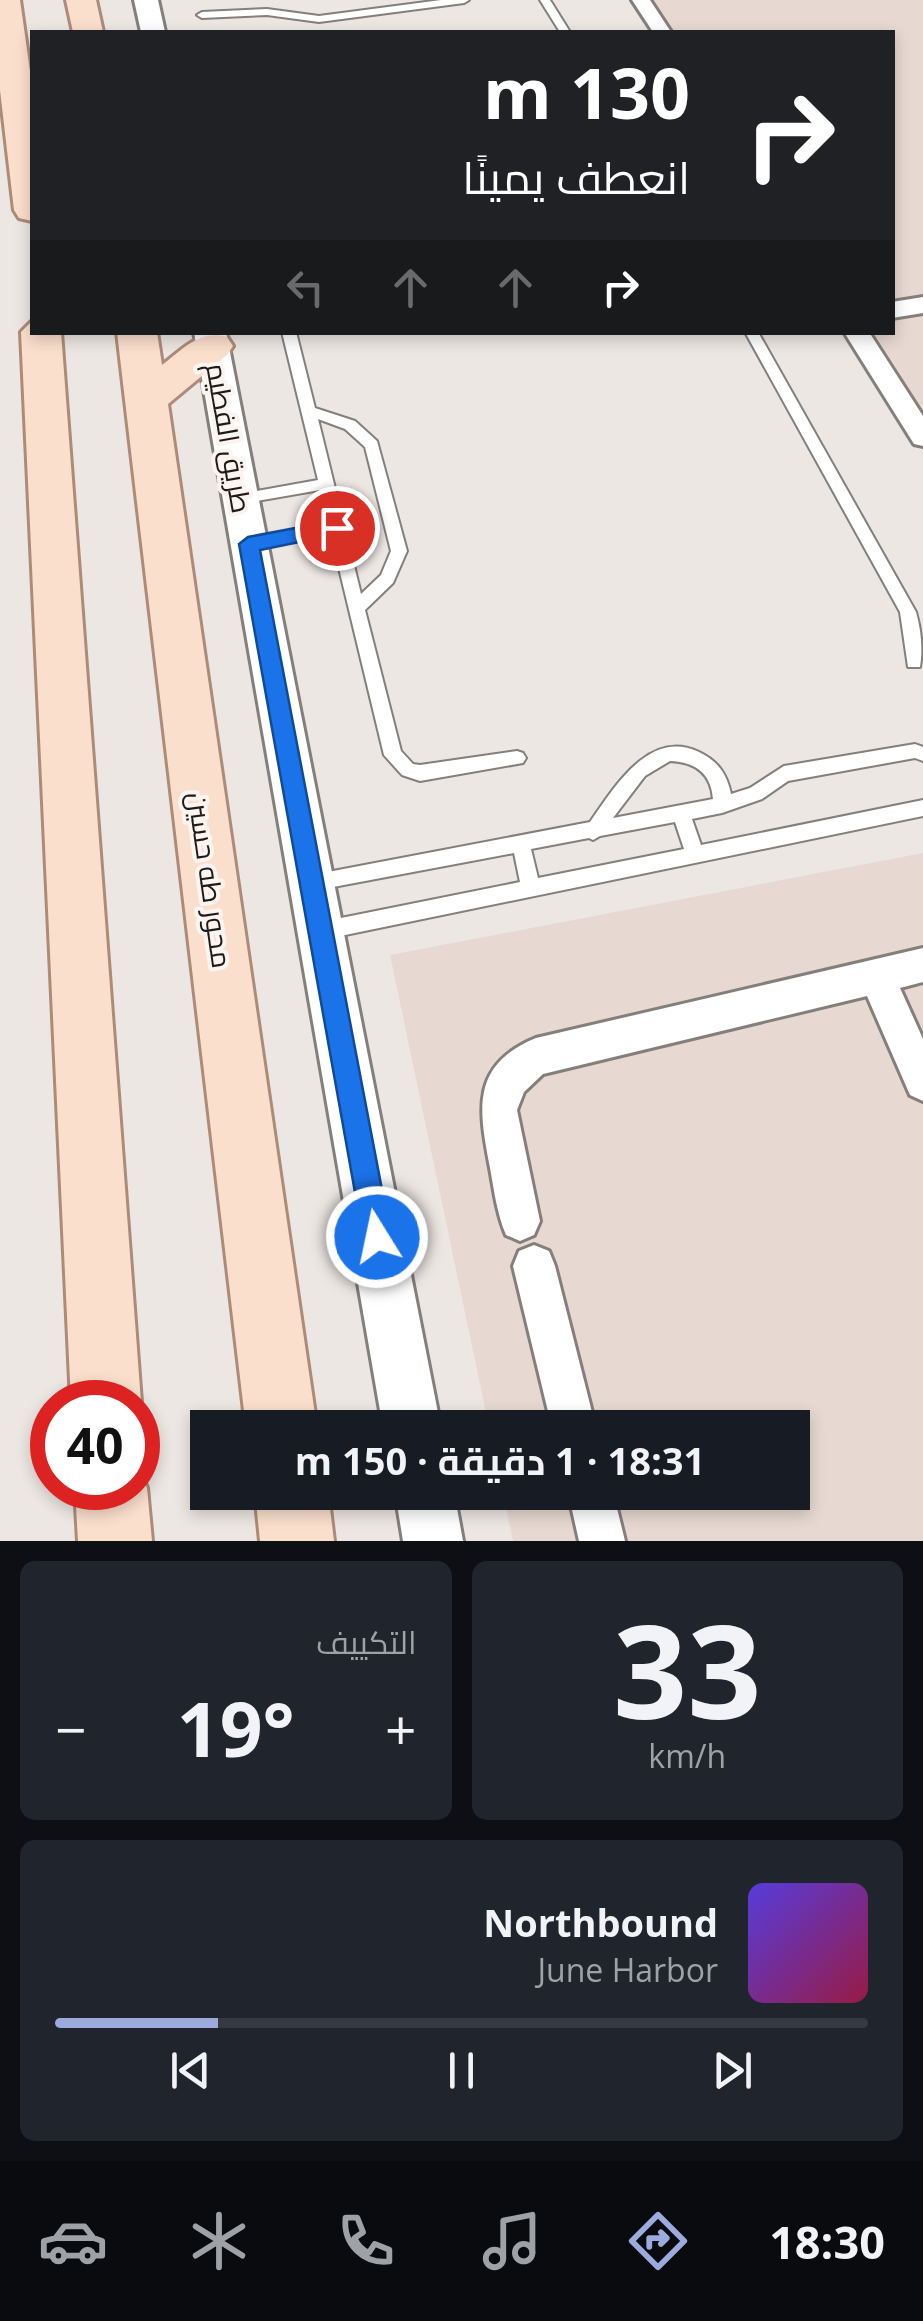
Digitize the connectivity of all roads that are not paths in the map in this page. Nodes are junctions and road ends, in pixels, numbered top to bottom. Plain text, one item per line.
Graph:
1 (5, 0) edge
2 (81, 0) edge
3 (146, 0) edge
4 (464, 0) edge
5 (545, 0) edge
6 (640, 0) edge
7 (202, 15) dead end
8 (299, 16) junction
9 (88, 30) edge
10 (153, 30) edge
11 (303, 30) edge
12 (564, 30) edge
13 (661, 30) edge
14 (30, 194) edge
15 (923, 304) edge
16 (895, 309) edge
17 (42, 335) edge
18 (137, 335) edge
19 (290, 335) edge
20 (753, 335) edge
21 (858, 335) edge
22 (211, 340) edge
23 (146, 399) junction
24 (308, 411) junction
25 (923, 437) edge
26 (326, 484) junction
27 (240, 499) junction
28 (337, 528) junction
29 (248, 544) junction
30 (357, 608) junction
31 (914, 662) dead end
32 (923, 754) edge
33 (517, 758) dead end
34 (722, 805) junction
35 (923, 808) edge
36 (681, 813) junction
37 (592, 832) junction
38 (520, 845) junction
39 (695, 853) junction
40 (530, 886) junction
41 (316, 907) junction
42 (923, 966) edge
43 (876, 977) junction
44 (923, 1082) edge
45 (520, 1220) dead end
46 (534, 1266) dead end
47 (105, 1380) edge
48 (280, 1410) edge
49 (409, 1410) edge
50 (570, 1410) edge
51 (112, 1510) edge
52 (293, 1510) edge
53 (427, 1510) edge
54 (594, 1510) edge
55 (114, 1541) edge
56 (297, 1541) edge
57 (433, 1541) edge
58 (602, 1541) edge

1 - 14 main road
2 - 9 main road
3 - 10 street
4 - 8 lane
5 - 12 lane
6 - 13 street
7 - 8 lane
8 - 11 lane
15 - 16 street
17 - 47 main road
18 - 23 main road, محور طه حسين
19 - 24 lane
20 - 31 lane
21 - 25 street
22 - 23 main road
22 - 27 street, طريق الفطيم
23 - 48 main road, محور طه حسين
24 - 26 lane
24 - 30 lane
26 - 27 lane
26 - 28 lane
27 - 29 street, طريق الفطيم
28 - 29 lane
28 - 30 lane
29 - 41 street, طريق الفطيم
30 - 33 lane
32 - 34 lane
34 - 36 lane
34 - 37 lane
35 - 39 lane
36 - 37 lane
36 - 39 lane
37 - 38 lane
38 - 40 lane
38 - 41 lane
39 - 40 lane
40 - 41 lane
41 - 49 street, طريق الفطيم
42 - 43 street
43 - 44 street
43 - 45 street
46 - 50 street
51 - 55 main road
52 - 56 main road
53 - 57 street
54 - 58 street

